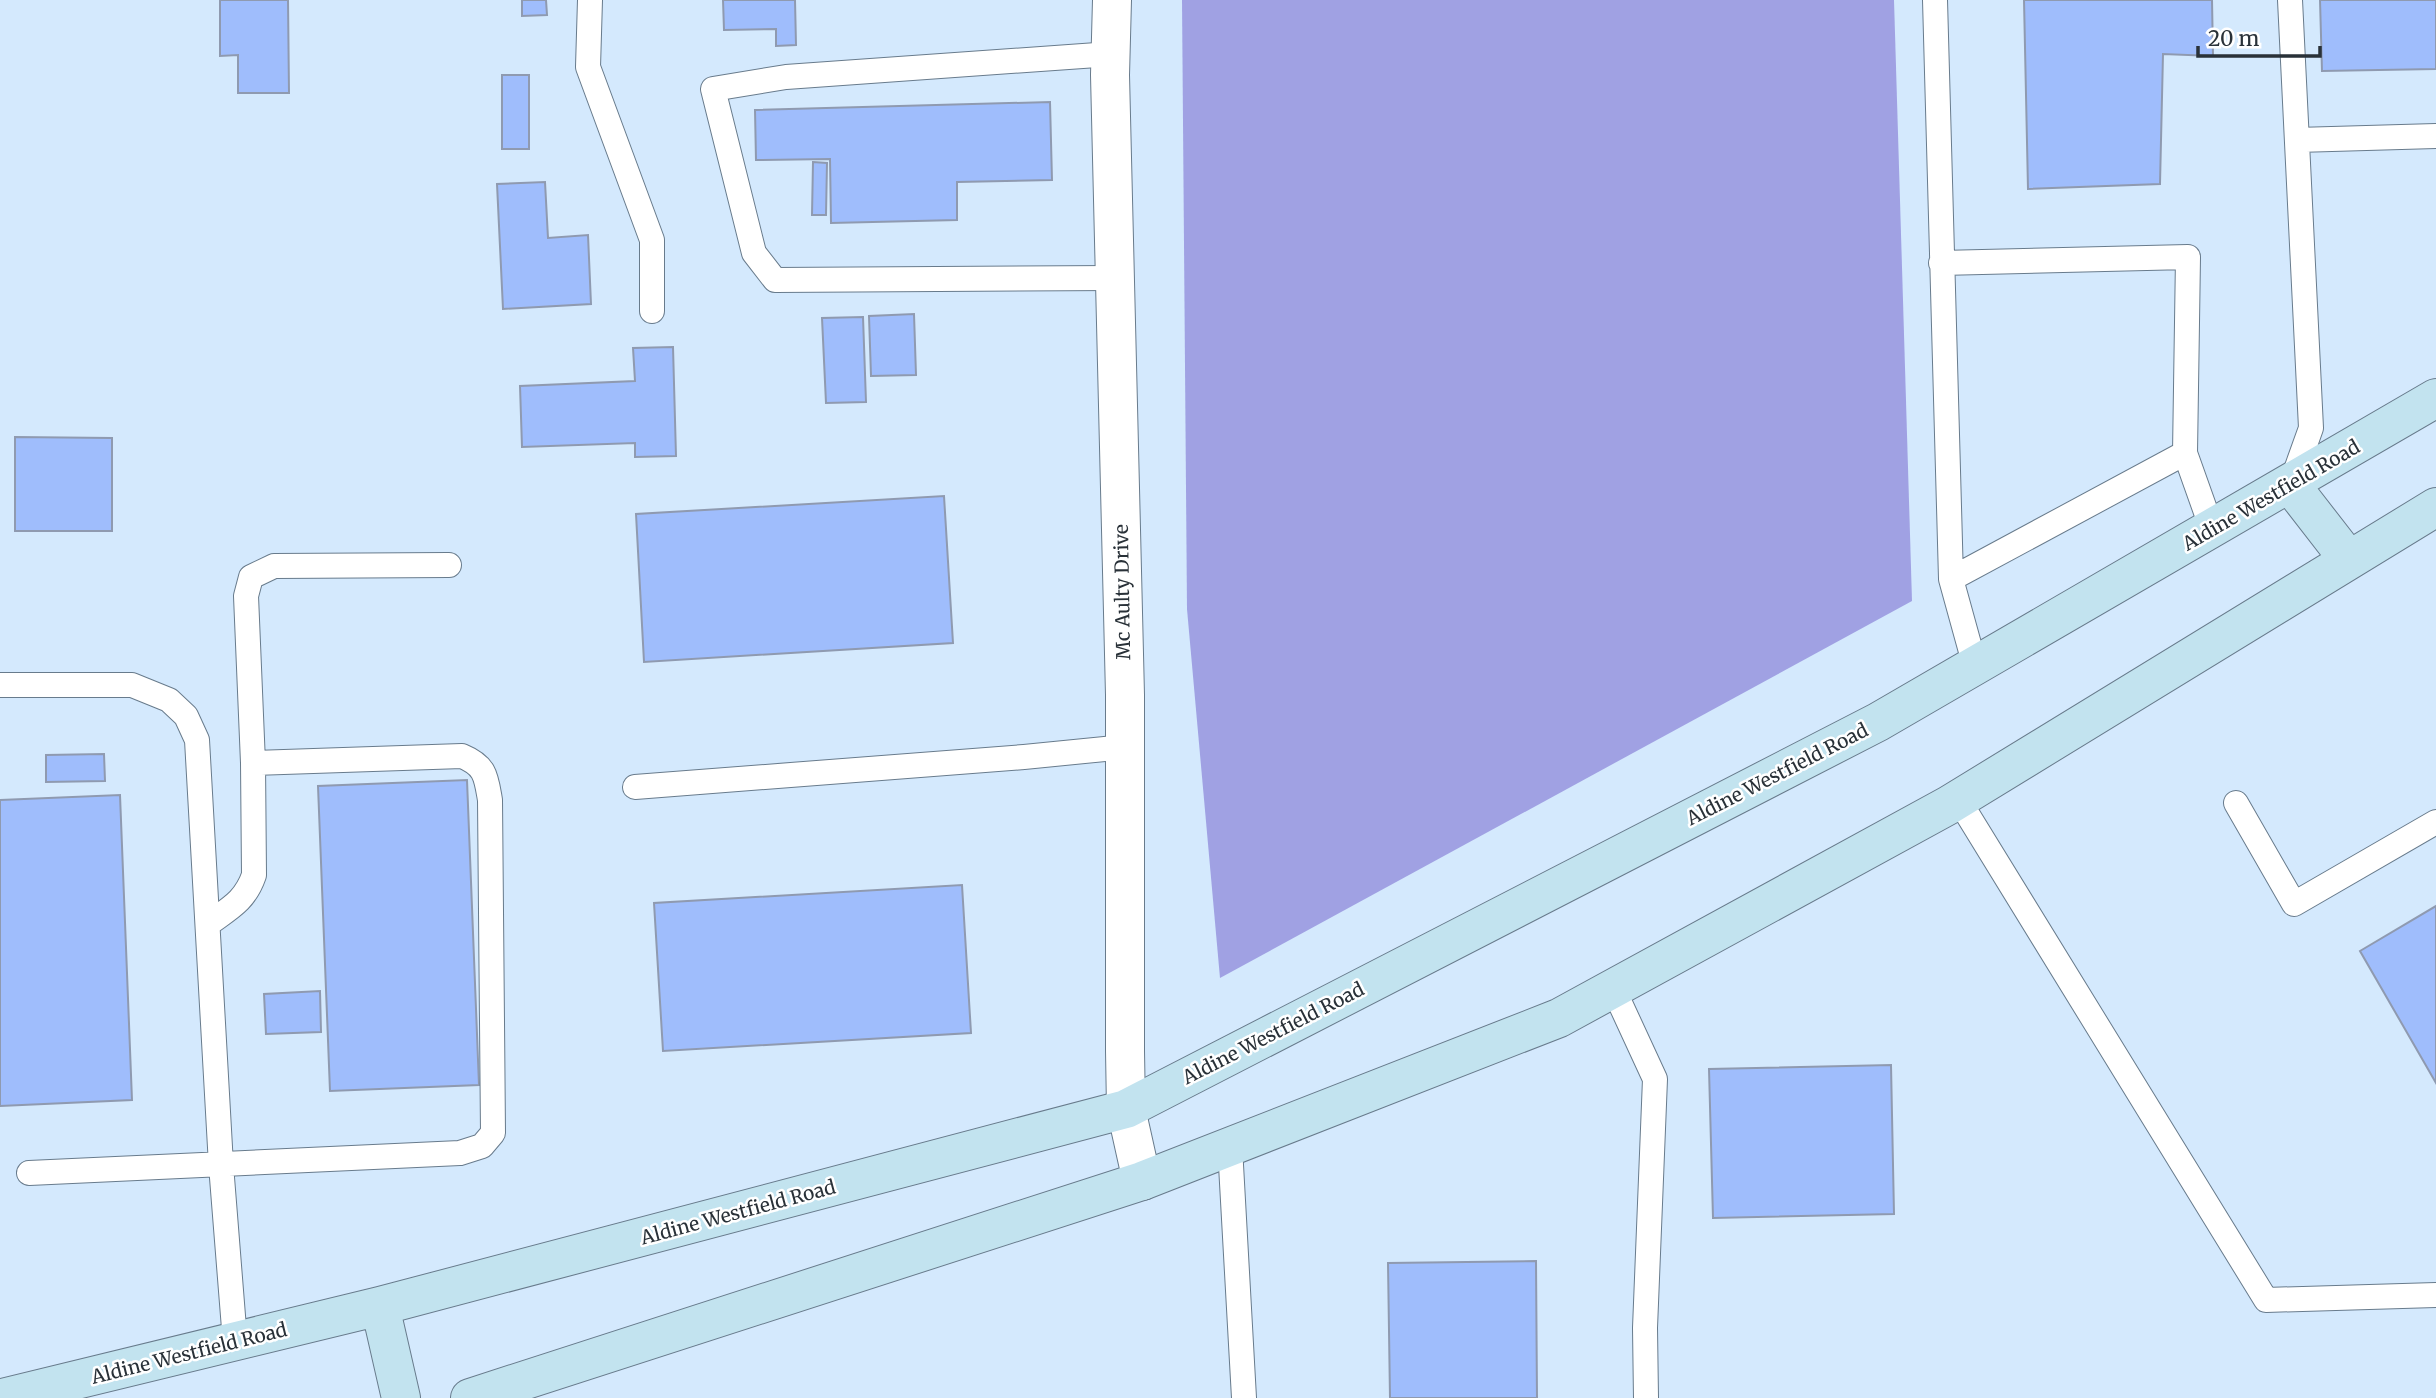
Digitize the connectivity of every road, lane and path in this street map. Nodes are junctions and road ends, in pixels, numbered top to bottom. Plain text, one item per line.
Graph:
1 (590, 0) edge
2 (1112, 0) edge
3 (1935, 0) edge
4 (2290, 0) edge
5 (1111, 54) junction
6 (2436, 136) edge
7 (2297, 140) junction
8 (1941, 263) junction
9 (1115, 278) junction
10 (652, 311) dead end
11 (2436, 398) edge
12 (2185, 453) junction
13 (2290, 484) junction
14 (2436, 506) edge
15 (2212, 529) junction
16 (2349, 560) junction
17 (449, 565) dead end
18 (1951, 579) junction
19 (1975, 666) junction
20 (0, 685) edge
21 (1125, 747) junction
22 (253, 763) junction
23 (635, 787) dead end
24 (1958, 799) junction
25 (2236, 803) dead end
26 (2436, 821) edge
27 (208, 923) junction
28 (1613, 988) junction
29 (1126, 1109) junction
30 (1230, 1147) junction
31 (221, 1165) junction
32 (29, 1173) dead end
33 (1143, 1181) junction
34 (2436, 1295) edge
35 (380, 1306) junction
36 (234, 1341) junction
37 (2, 1398) edge
38 (401, 1398) edge
39 (470, 1398) edge
40 (1244, 1398) edge
41 (1646, 1398) edge

1 - 10 lane
2 - 5 street, Mc Aulty Drive
3 - 8 lane
4 - 7 lane
5 - 9 street, Mc Aulty Drive
5 - 9 lane
6 - 7 lane
7 - 13 lane
8 - 12 lane
8 - 18 lane
9 - 21 street, Mc Aulty Drive
11 - 13 main road, Aldine Westfield Road
12 - 15 lane
12 - 18 lane
13 - 15 main road, Aldine Westfield Road
13 - 16 main road
14 - 16 main road
15 - 19 main road, Aldine Westfield Road
16 - 24 main road
17 - 22 lane
18 - 19 lane
19 - 29 main road, Aldine Westfield Road
20 - 27 lane
21 - 23 lane
21 - 29 street, Mc Aulty Drive
22 - 27 lane
22 - 31 lane
24 - 28 main road
24 - 34 lane
25 - 26 lane
27 - 31 lane
28 - 30 main road
28 - 41 lane
29 - 33 street, Mc Aulty Drive
29 - 35 main road, Aldine Westfield Road
30 - 33 main road
30 - 40 lane
31 - 32 lane
31 - 36 lane
33 - 39 main road
35 - 36 main road, Aldine Westfield Road
35 - 38 main road
36 - 37 main road, Aldine Westfield Road

